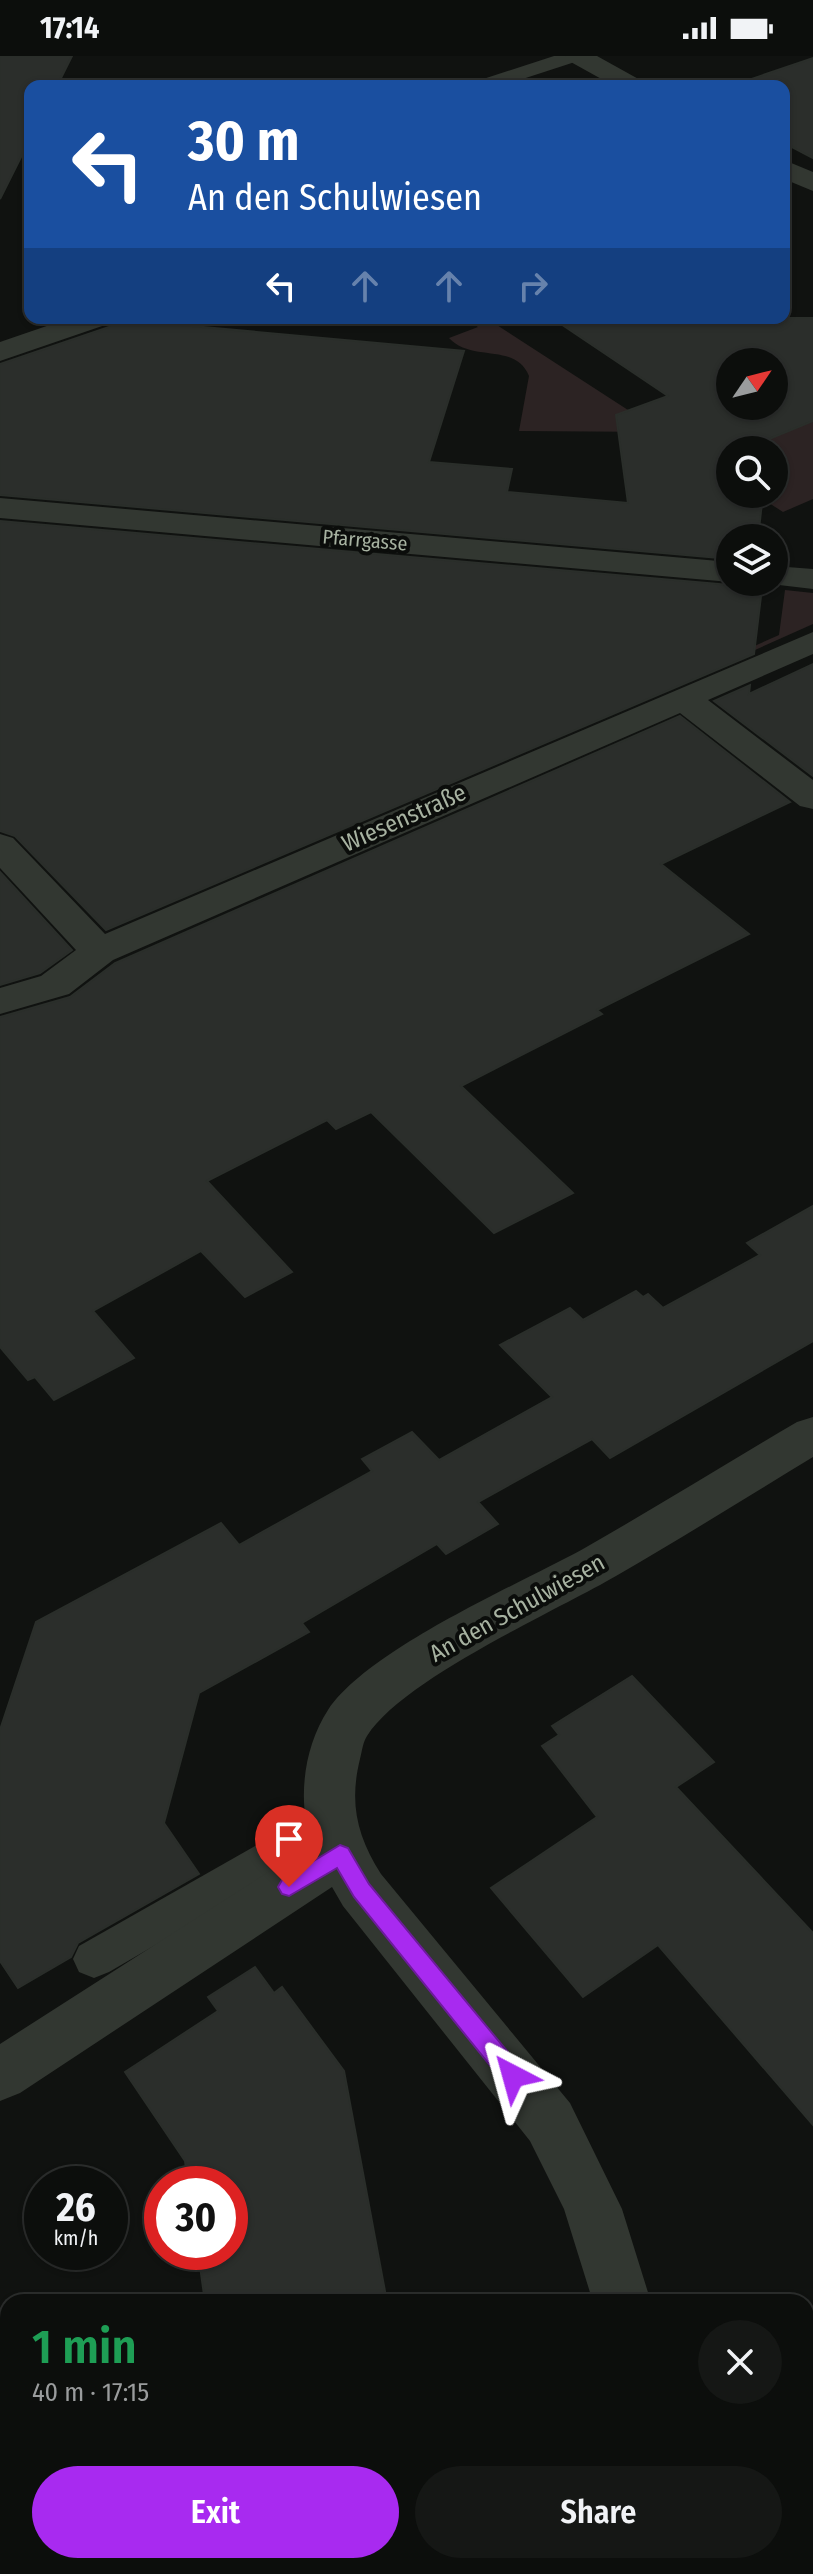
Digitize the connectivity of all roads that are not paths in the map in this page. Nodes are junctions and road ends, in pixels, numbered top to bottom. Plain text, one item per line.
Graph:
1 (576, 56) edge
2 (500, 80) edge
3 (622, 80) edge
4 (790, 171) edge
5 (813, 183) edge
6 (81, 324) edge
7 (0, 352) edge
8 (0, 508) edge
9 (716, 571) edge
10 (788, 577) edge
11 (813, 579) edge
12 (813, 642) edge
13 (684, 699) junction
14 (813, 798) edge
15 (0, 846) edge
16 (99, 951) junction
17 (0, 1001) edge
18 (813, 1435) edge
19 (334, 1839) junction
20 (94, 1959) dead end
21 (0, 2075) edge
22 (620, 2294) edge

1 - 2 lane
1 - 3 street
4 - 5 street
6 - 7 street
8 - 9 street, Pfarrgasse
10 - 11 street
12 - 13 street, Wiesenstraße
13 - 14 street
13 - 16 street, Wiesenstraße
15 - 16 street
16 - 17 street, Wiesenstraße
18 - 19 street, An den Schulwiesen
19 - 20 lane
19 - 21 street
19 - 22 street

